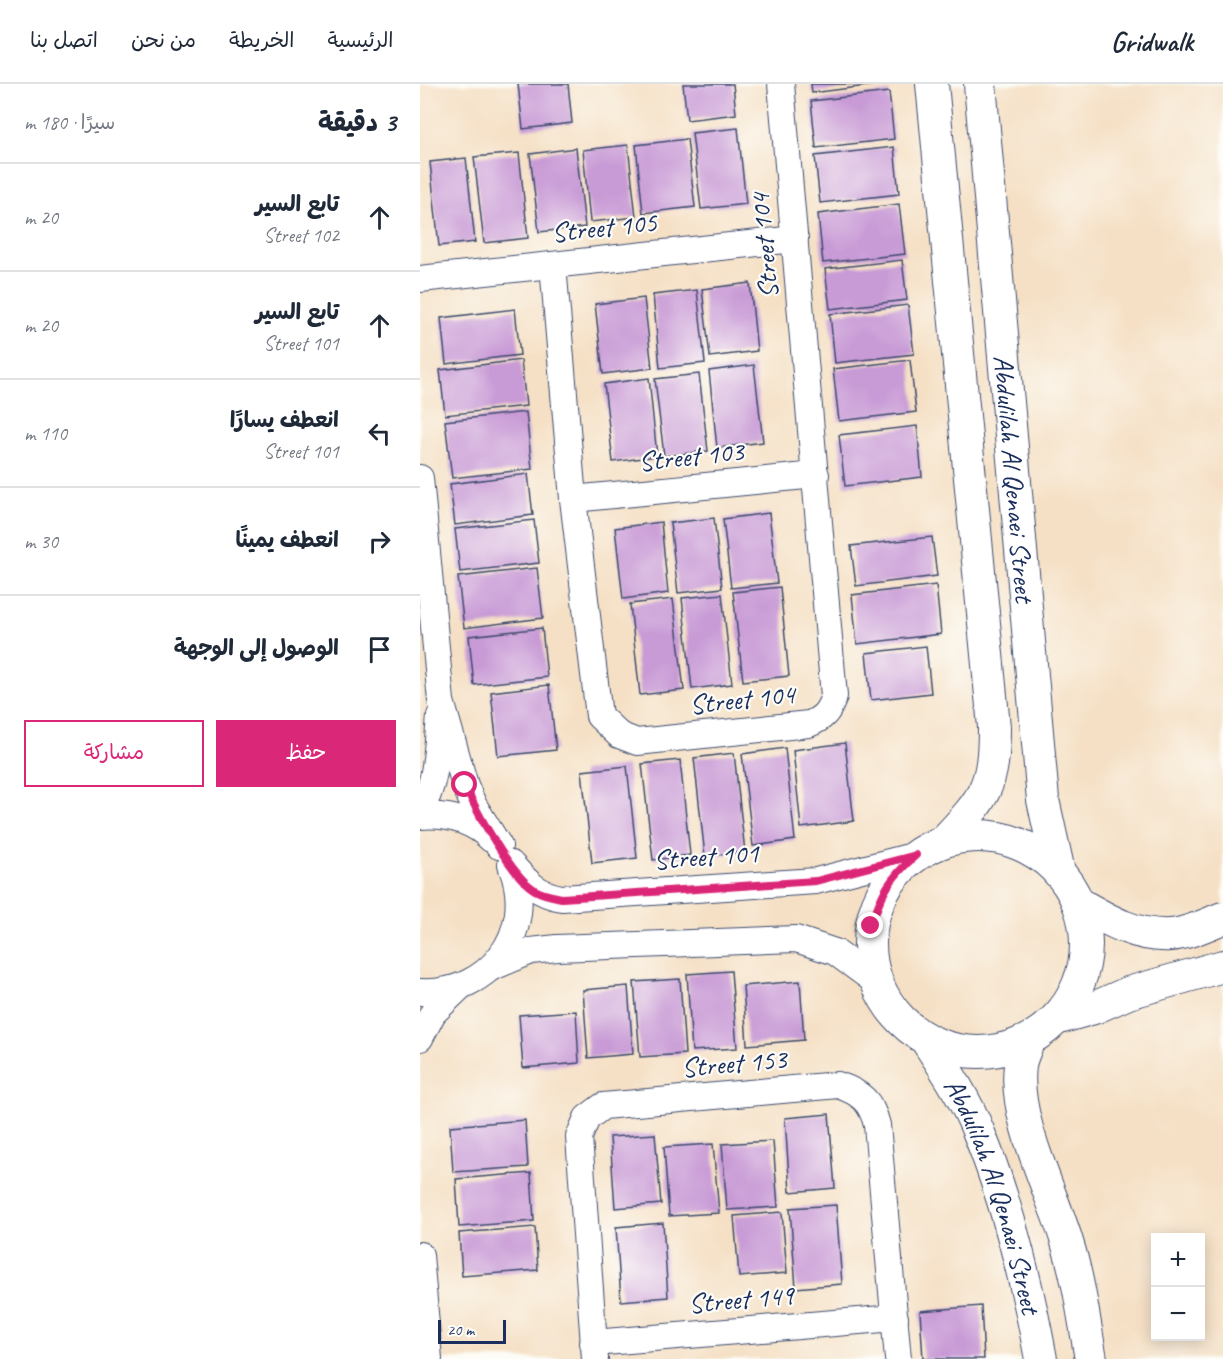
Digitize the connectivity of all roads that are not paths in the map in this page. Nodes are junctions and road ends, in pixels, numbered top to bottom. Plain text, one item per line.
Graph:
1 (781, 84) edge
2 (932, 84) edge
3 (980, 84) edge
4 (795, 239) junction
5 (553, 265) junction
6 (420, 279) edge
7 (816, 475) junction
8 (420, 484) edge
9 (573, 499) junction
10 (441, 701) junction
11 (420, 811) edge
12 (420, 816) edge
13 (945, 840) junction
14 (505, 855) junction
15 (916, 855) junction
16 (1059, 872) junction
17 (1078, 903) junction
18 (1223, 918) edge
19 (1223, 966) edge
20 (493, 967) junction
21 (876, 982) junction
22 (459, 988) junction
23 (420, 992) edge
24 (1056, 1019) junction
25 (420, 1038) edge
26 (1029, 1040) junction
27 (927, 1041) junction
28 (420, 1255) edge
29 (421, 1294) edge
30 (895, 1317) junction
31 (594, 1351) edge
32 (429, 1359) edge
33 (898, 1359) edge
34 (1041, 1359) edge
35 (1091, 1359) edge

1 - 4 street, Street 104
2 - 13 main road, Abdulilah Al Qenaei Street
3 - 16 main road, Abdulilah Al Qenaei Street
4 - 5 street, Street 105
4 - 7 street, Street 104
5 - 6 street, Street 105
5 - 9 street, Street 104
7 - 9 street, Street 103
7 - 9 street, Street 104
8 - 10 street
10 - 11 street
10 - 14 street
12 - 14 street
13 - 15 main road
13 - 16 main road
14 - 15 street, Street 101
14 - 20 street
15 - 21 main road
16 - 17 main road
17 - 18 main road
17 - 24 main road
19 - 24 main road
20 - 21 street
20 - 22 street
21 - 27 main road
22 - 23 street
22 - 25 street
24 - 26 main road
26 - 27 main road
26 - 35 main road, Abdulilah Al Qenaei Street
27 - 34 main road, Abdulilah Al Qenaei Street
28 - 29 street
29 - 32 street
30 - 31 street, Street 149
30 - 31 street, Street 153
30 - 33 street, Street 153

